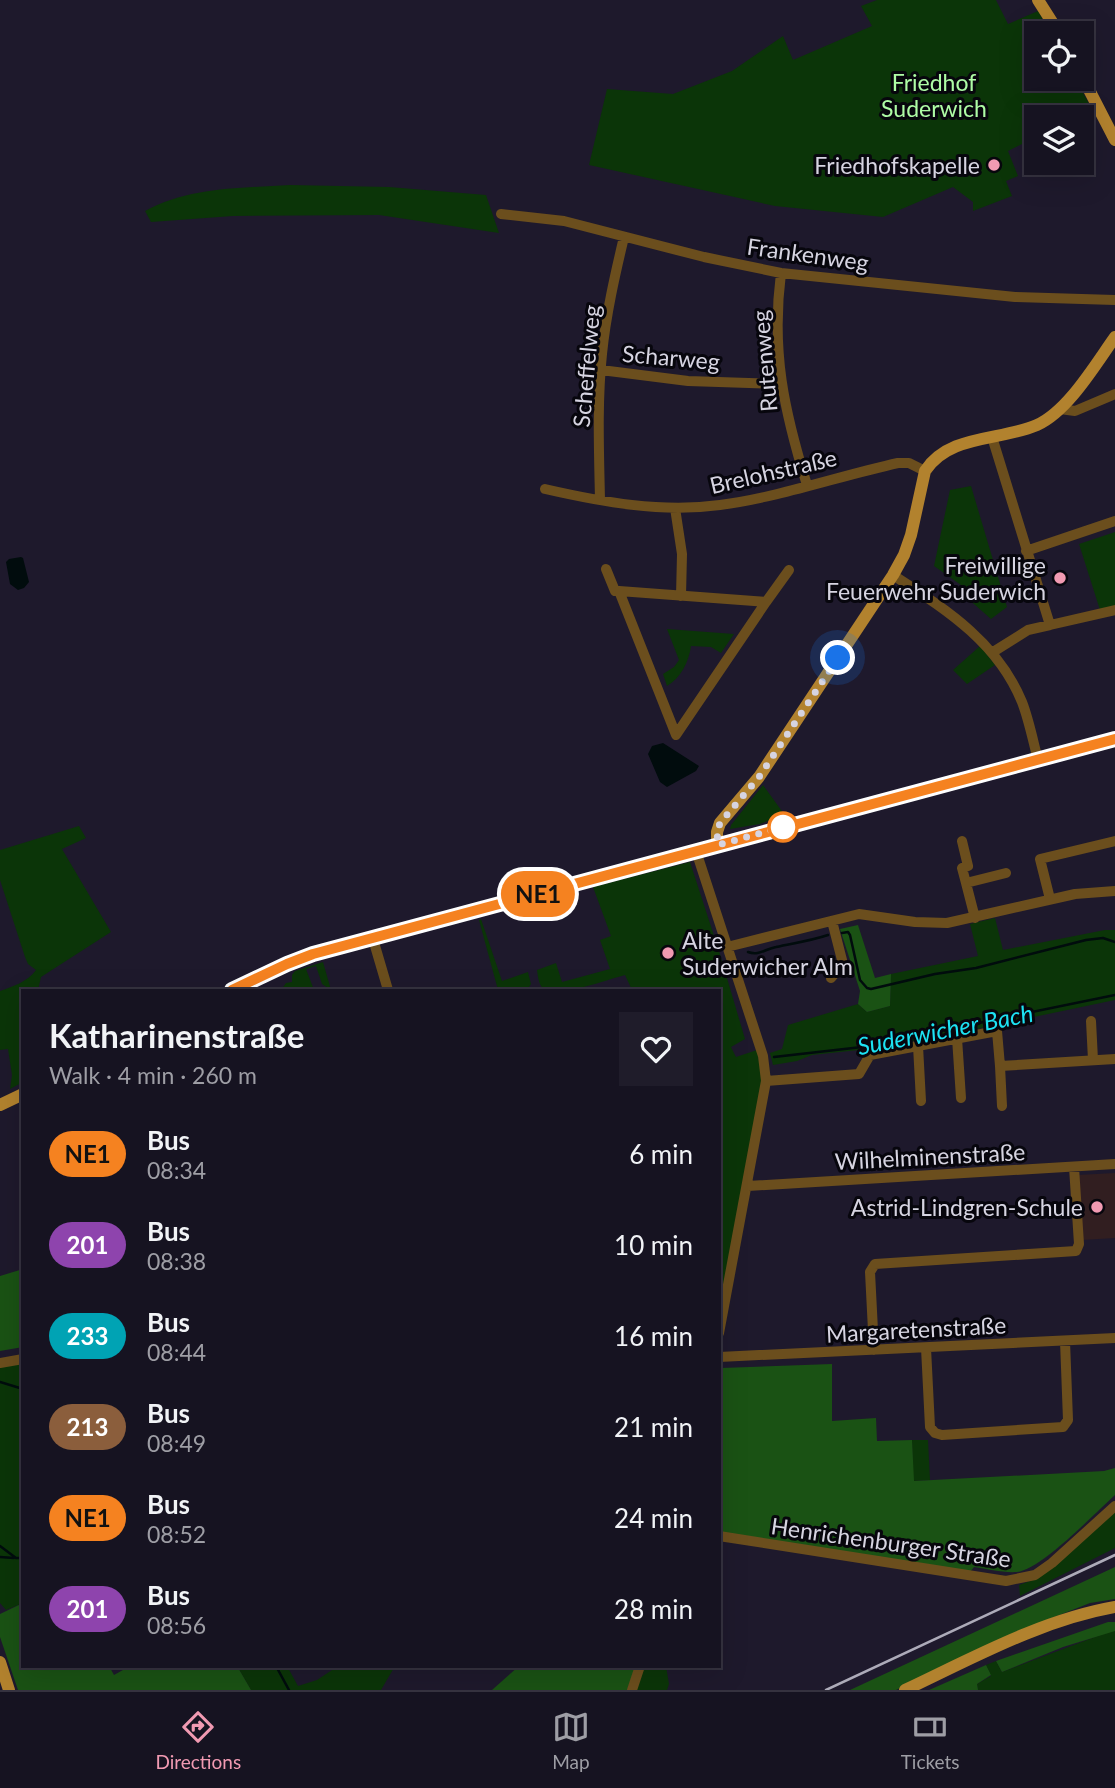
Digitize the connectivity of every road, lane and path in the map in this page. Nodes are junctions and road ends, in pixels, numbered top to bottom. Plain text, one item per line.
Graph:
1 (1038, 0) edge
2 (1051, 21) edge
3 (1090, 91) edge
4 (1115, 140) edge
5 (501, 214) dead end
6 (624, 237) junction
7 (781, 273) junction
8 (1115, 300) edge
9 (1115, 338) edge
10 (601, 370) junction
11 (780, 384) junction
12 (1115, 394) edge
13 (1060, 409) junction
14 (992, 437) junction
15 (925, 471) junction
16 (807, 485) junction
17 (545, 489) dead end
18 (600, 500) junction
19 (675, 508) junction
20 (1115, 521) edge
21 (1026, 551) junction
22 (606, 569) dead end
23 (789, 570) dead end
24 (893, 575) junction
25 (619, 591) junction
26 (681, 596) junction
27 (766, 602) junction
28 (1115, 610) edge
29 (1049, 625) junction
30 (993, 652) junction
31 (1115, 739) edge
32 (1038, 760) junction
33 (962, 841) dead end
34 (1115, 841) edge
35 (718, 845) junction
36 (696, 851) junction
37 (1006, 873) dead end
38 (966, 883) junction
39 (1115, 891) edge
40 (1050, 899) junction
41 (975, 918) junction
42 (832, 921) junction
43 (373, 939) junction
44 (727, 947) junction
45 (831, 978) dead end
46 (234, 989) edge
47 (388, 989) edge
48 (1091, 1021) dead end
49 (957, 1038) junction
50 (918, 1046) junction
51 (1115, 1059) edge
52 (1093, 1060) junction
53 (1000, 1066) junction
54 (766, 1081) junction
55 (21, 1095) edge
56 (961, 1098) dead end
57 (921, 1101) dead end
58 (0, 1105) edge
59 (1002, 1106) dead end
60 (1115, 1164) edge
61 (1074, 1167) junction
62 (748, 1186) junction
63 (721, 1323) edge
64 (1115, 1338) edge
65 (1065, 1341) junction
66 (926, 1348) junction
67 (874, 1350) junction
68 (721, 1357) edge
69 (21, 1359) edge
70 (0, 1363) edge
71 (1115, 1506) edge
72 (721, 1536) edge
73 (1115, 1607) edge
74 (0, 1662) edge
75 (639, 1668) edge
76 (9, 1690) edge
77 (632, 1690) edge
78 (905, 1690) edge

1 - 2 main road
3 - 4 main road
5 - 6 street, Frankenweg
6 - 7 street, Frankenweg
6 - 10 street, Scheffelweg
7 - 8 street, Frankenweg
7 - 11 street, Rutenweg
9 - 13 main road
10 - 11 street, Scharweg
10 - 18 street, Scheffelweg
11 - 16 street, Rutenweg
12 - 13 street
13 - 14 main road
14 - 15 main road
14 - 21 street
15 - 16 street, Brelohstraße
15 - 24 main road
16 - 19 street, Brelohstraße
17 - 18 street, Brelohstraße
18 - 19 street, Brelohstraße
19 - 26 street
20 - 21 street
21 - 29 street
22 - 25 street
23 - 27 street
24 - 30 street
24 - 35 main road
25 - 26 street
25 - 27 street
26 - 27 street
28 - 29 street
29 - 30 street
30 - 32 street
31 - 32 street
32 - 35 street
33 - 38 street
34 - 40 street
35 - 36 main road
36 - 43 main road
36 - 44 street
37 - 38 street
38 - 41 street
39 - 40 street
40 - 41 street
41 - 42 street
42 - 44 street
42 - 45 street
43 - 46 main road
43 - 47 street
44 - 54 street
48 - 52 street
49 - 50 street
49 - 53 street
49 - 56 street
50 - 54 street
50 - 57 street
51 - 52 street
52 - 53 street
53 - 59 street
54 - 62 street
55 - 58 main road
60 - 61 street, Wilhelminenstraße
61 - 62 street, Wilhelminenstraße
61 - 67 street
62 - 63 street
64 - 65 street, Margaretenstraße
65 - 66 street, Margaretenstraße
65 - 66 street
66 - 67 street, Margaretenstraße
67 - 68 street, Margaretenstraße
69 - 70 street
71 - 72 street, Henrichenburger Straße
73 - 78 main road
74 - 76 main road
75 - 77 street

